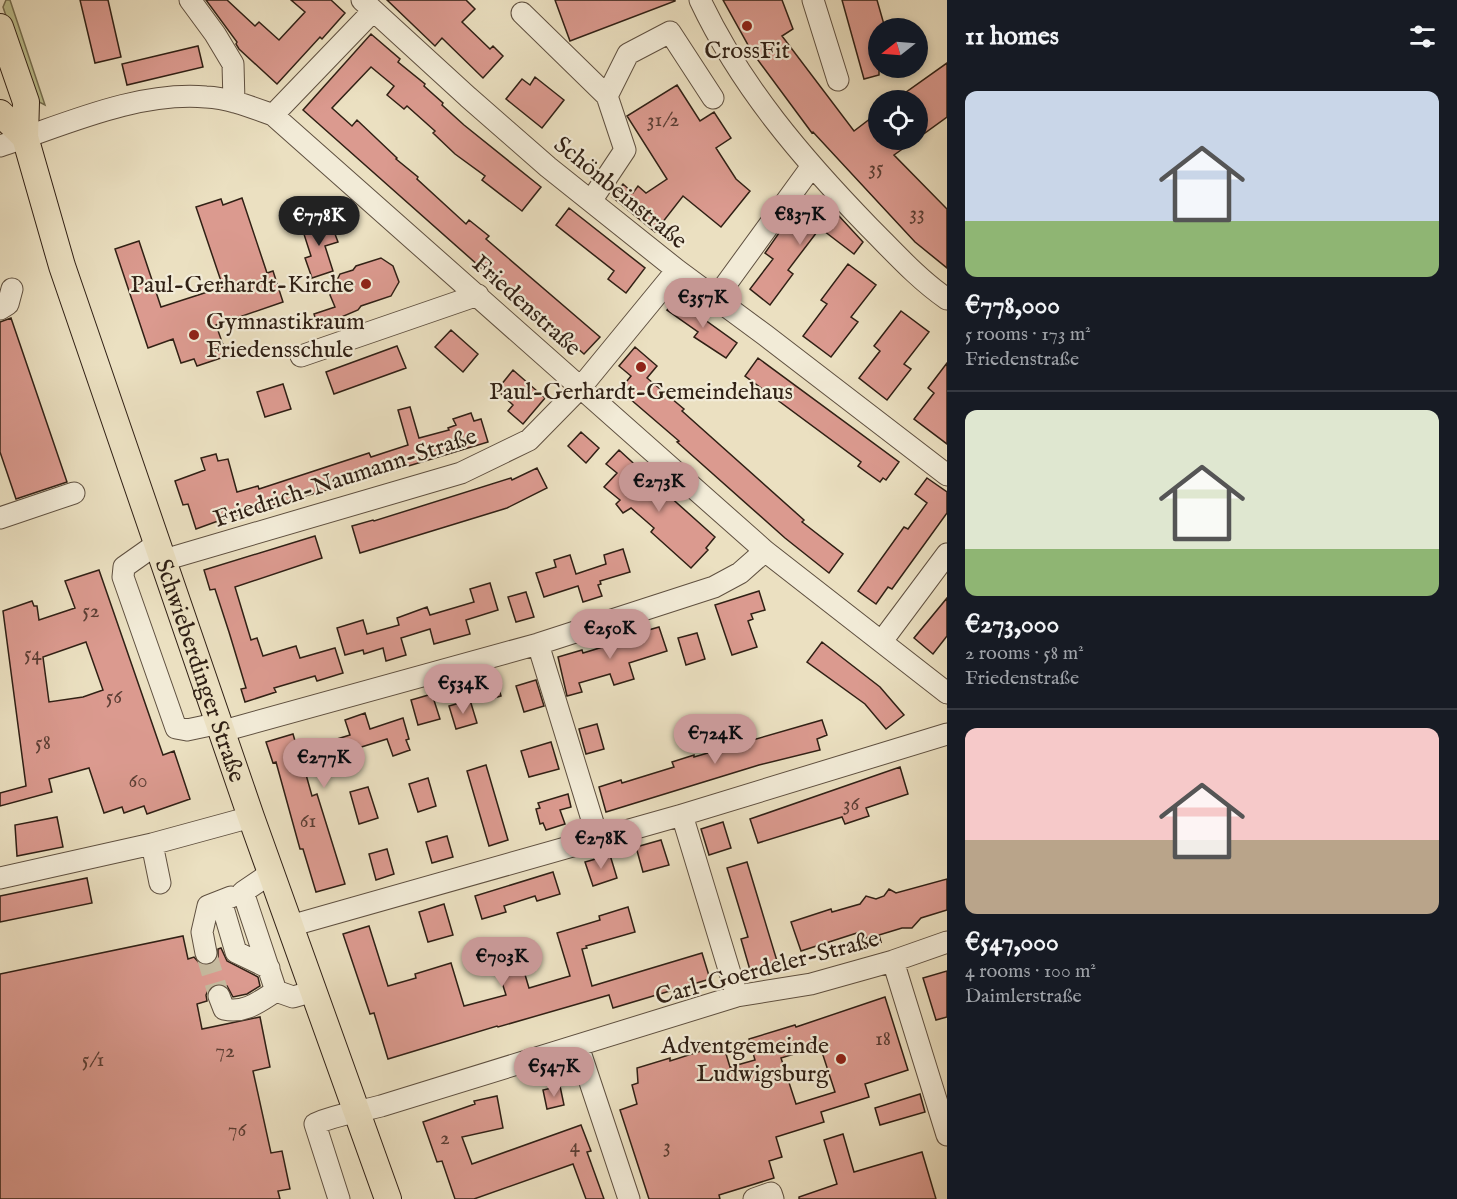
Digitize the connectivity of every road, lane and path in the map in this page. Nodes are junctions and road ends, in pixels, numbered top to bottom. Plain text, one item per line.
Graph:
1 (189, 0) edge
2 (700, 0) edge
3 (813, 0) edge
4 (368, 6) edge
5 (522, 13) dead end
6 (0, 27) edge
7 (838, 80) dead end
8 (607, 96) junction
9 (713, 98) dead end
10 (234, 102) junction
11 (0, 113) edge
12 (273, 115) junction
13 (25, 137) junction
14 (0, 146) edge
15 (812, 166) junction
16 (591, 201) junction
17 (677, 270) junction
18 (12, 289) dead end
19 (478, 295) junction
20 (716, 298) junction
21 (947, 299) edge
22 (0, 309) edge
23 (301, 356) dead end
24 (581, 387) junction
25 (947, 475) edge
26 (74, 493) dead end
27 (0, 518) edge
28 (765, 551) junction
29 (161, 552) junction
30 (947, 554) edge
31 (882, 641) junction
32 (538, 644) junction
33 (947, 693) edge
34 (222, 727) junction
35 (947, 734) edge
36 (682, 815) junction
37 (251, 817) junction
38 (598, 839) junction
39 (152, 844) junction
40 (271, 873) junction
41 (0, 878) edge
42 (160, 883) dead end
43 (243, 892) junction
44 (221, 901) junction
45 (290, 926) junction
46 (202, 932) junction
47 (947, 942) edge
48 (236, 952) junction
49 (206, 953) tunnel mouth
50 (893, 961) junction
51 (268, 969) junction
52 (276, 991) junction
53 (314, 991) junction
54 (219, 996) tunnel mouth
55 (737, 996) junction
56 (578, 1046) junction
57 (358, 1113) junction
58 (947, 1135) edge
59 (339, 1199) edge
60 (388, 1199) edge
61 (629, 1199) edge
62 (754, 1199) edge
63 (773, 1199) edge

1 - 10 street
2 - 15 street
3 - 7 street
4 - 12 street
4 - 16 street, Schönbeinstraße
5 - 8 street
6 - 13 main road, Schwieberdinger Straße
8 - 9 street
8 - 16 street
10 - 12 street, Friedenstraße
10 - 13 street, Friedenstraße
11 - 13 main road
12 - 19 street, Friedenstraße
13 - 14 street, Friedenstraße
13 - 29 main road, Schwieberdinger Straße
15 - 20 street
15 - 21 street
16 - 17 street, Schönbeinstraße
17 - 20 street, Schönbeinstraße
17 - 24 street, Friedrich-Naumann-Straße
18 - 22 street
19 - 23 street
19 - 24 street, Friedenstraße
20 - 25 street, Schönbeinstraße
24 - 28 street, Friedenstraße
24 - 29 street, Friedrich-Naumann-Straße
26 - 27 street
28 - 31 street, Friedenstraße
28 - 32 street
29 - 34 main road, Schwieberdinger Straße
29 - 34 street, Friedrich-Naumann-Straße
30 - 31 street
31 - 33 street, Friedenstraße
32 - 34 street
32 - 38 street
34 - 37 main road, Schwieberdinger Straße
35 - 36 street
36 - 38 street
36 - 55 street
37 - 39 street
37 - 40 main road, Schwieberdinger Straße
38 - 45 street
39 - 41 street
39 - 42 street
40 - 43 street
40 - 45 main road, Schwieberdinger Straße
43 - 44 street
43 - 51 street
44 - 46 street
44 - 48 street
45 - 53 main road, Schwieberdinger Straße
46 - 48 street
46 - 49 street
47 - 50 street, Carl-Goerdeler-Straße
48 - 51 street
50 - 55 street, Carl-Goerdeler-Straße
50 - 58 street
51 - 52 street
52 - 53 street
52 - 54 street
53 - 57 main road, Schwieberdinger Straße
55 - 56 street, Carl-Goerdeler-Straße
56 - 57 street, Carl-Goerdeler-Straße
56 - 61 street
57 - 59 street, Carl-Goerdeler-Straße
57 - 60 main road, Schwieberdinger Straße
62 - 63 street

